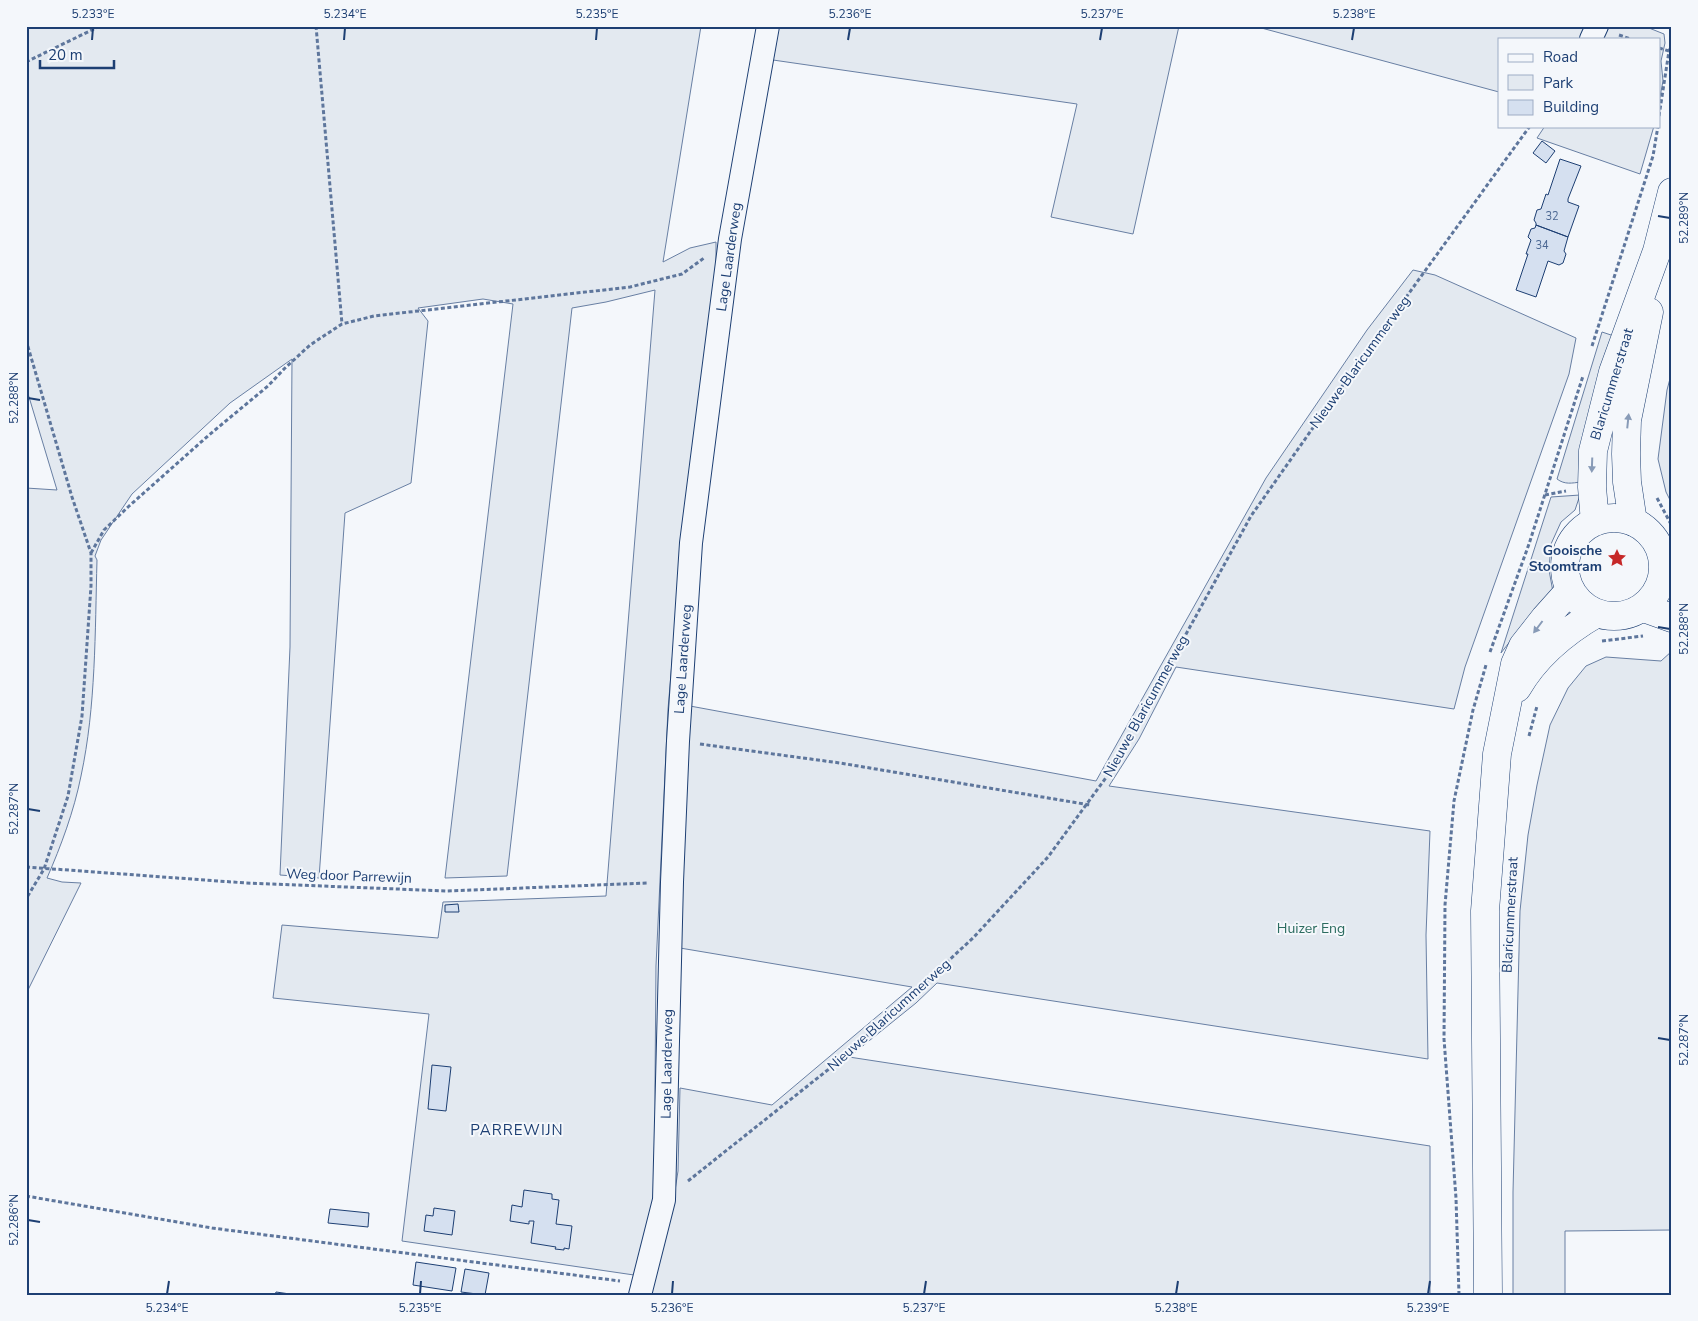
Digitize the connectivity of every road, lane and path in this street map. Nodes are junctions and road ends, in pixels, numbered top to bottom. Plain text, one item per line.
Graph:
1 (100, 26) edge
2 (316, 26) edge
3 (768, 26) edge
4 (1597, 26) edge
5 (1592, 38) edge
6 (1672, 45) edge
7 (1660, 48) edge
8 (1669, 51) junction
9 (26, 62) edge
10 (1660, 110) edge
11 (1529, 128) edge
12 (1672, 192) edge
13 (730, 239) junction
14 (1657, 252) junction
15 (342, 324) junction
16 (26, 340) edge
17 (1595, 522) junction
18 (1633, 522) junction
19 (91, 553) junction
20 (1667, 575) edge
21 (1570, 590) junction
22 (1644, 608) junction
23 (1598, 613) junction
24 (1672, 618) edge
25 (1650, 635) dead end
26 (1594, 646) dead end
27 (1538, 703) dead end
28 (1507, 704) junction
29 (1529, 737) dead end
30 (678, 741) junction
31 (1088, 805) junction
32 (26, 867) edge
33 (44, 869) junction
34 (672, 882) junction
35 (26, 899) edge
36 (26, 1196) edge
37 (664, 1200) junction
38 (610, 1280) dead end
39 (640, 1295) edge
40 (1488, 1295) edge

1 - 9 path
2 - 15 path
3 - 13 street, Lage Laarderweg
4 - 5 street
6 - 8 path
7 - 8 path
8 - 10 path
11 - 31 path, Nieuwe Blaricummerweg
12 - 14 main road, Blaricummerstraat
13 - 15 path
13 - 30 street, Lage Laarderweg
14 -> 17 main road, Blaricummerstraat
18 -> 14 main road, Blaricummerstraat
15 - 19 path
16 - 19 path
17 - 18 main road
17 - 21 main road
18 - 20 main road
19 - 33 path
20 - 22 main road
21 - 23 main road
21 -> 28 main road, Blaricummerstraat
22 - 23 main road
22 - 24 main road
23 - 28 main road, Blaricummerstraat
25 - 26 path
27 - 29 path
28 - 40 main road, Blaricummerstraat
30 - 31 path
30 - 34 street, Lage Laarderweg
31 - 37 path, Nieuwe Blaricummerweg
32 - 33 path, Weg door Parrewijn
33 - 34 path, Weg door Parrewijn
33 - 35 path
34 - 37 street, Lage Laarderweg
36 - 38 path
37 - 39 street, Lage Laarderweg

